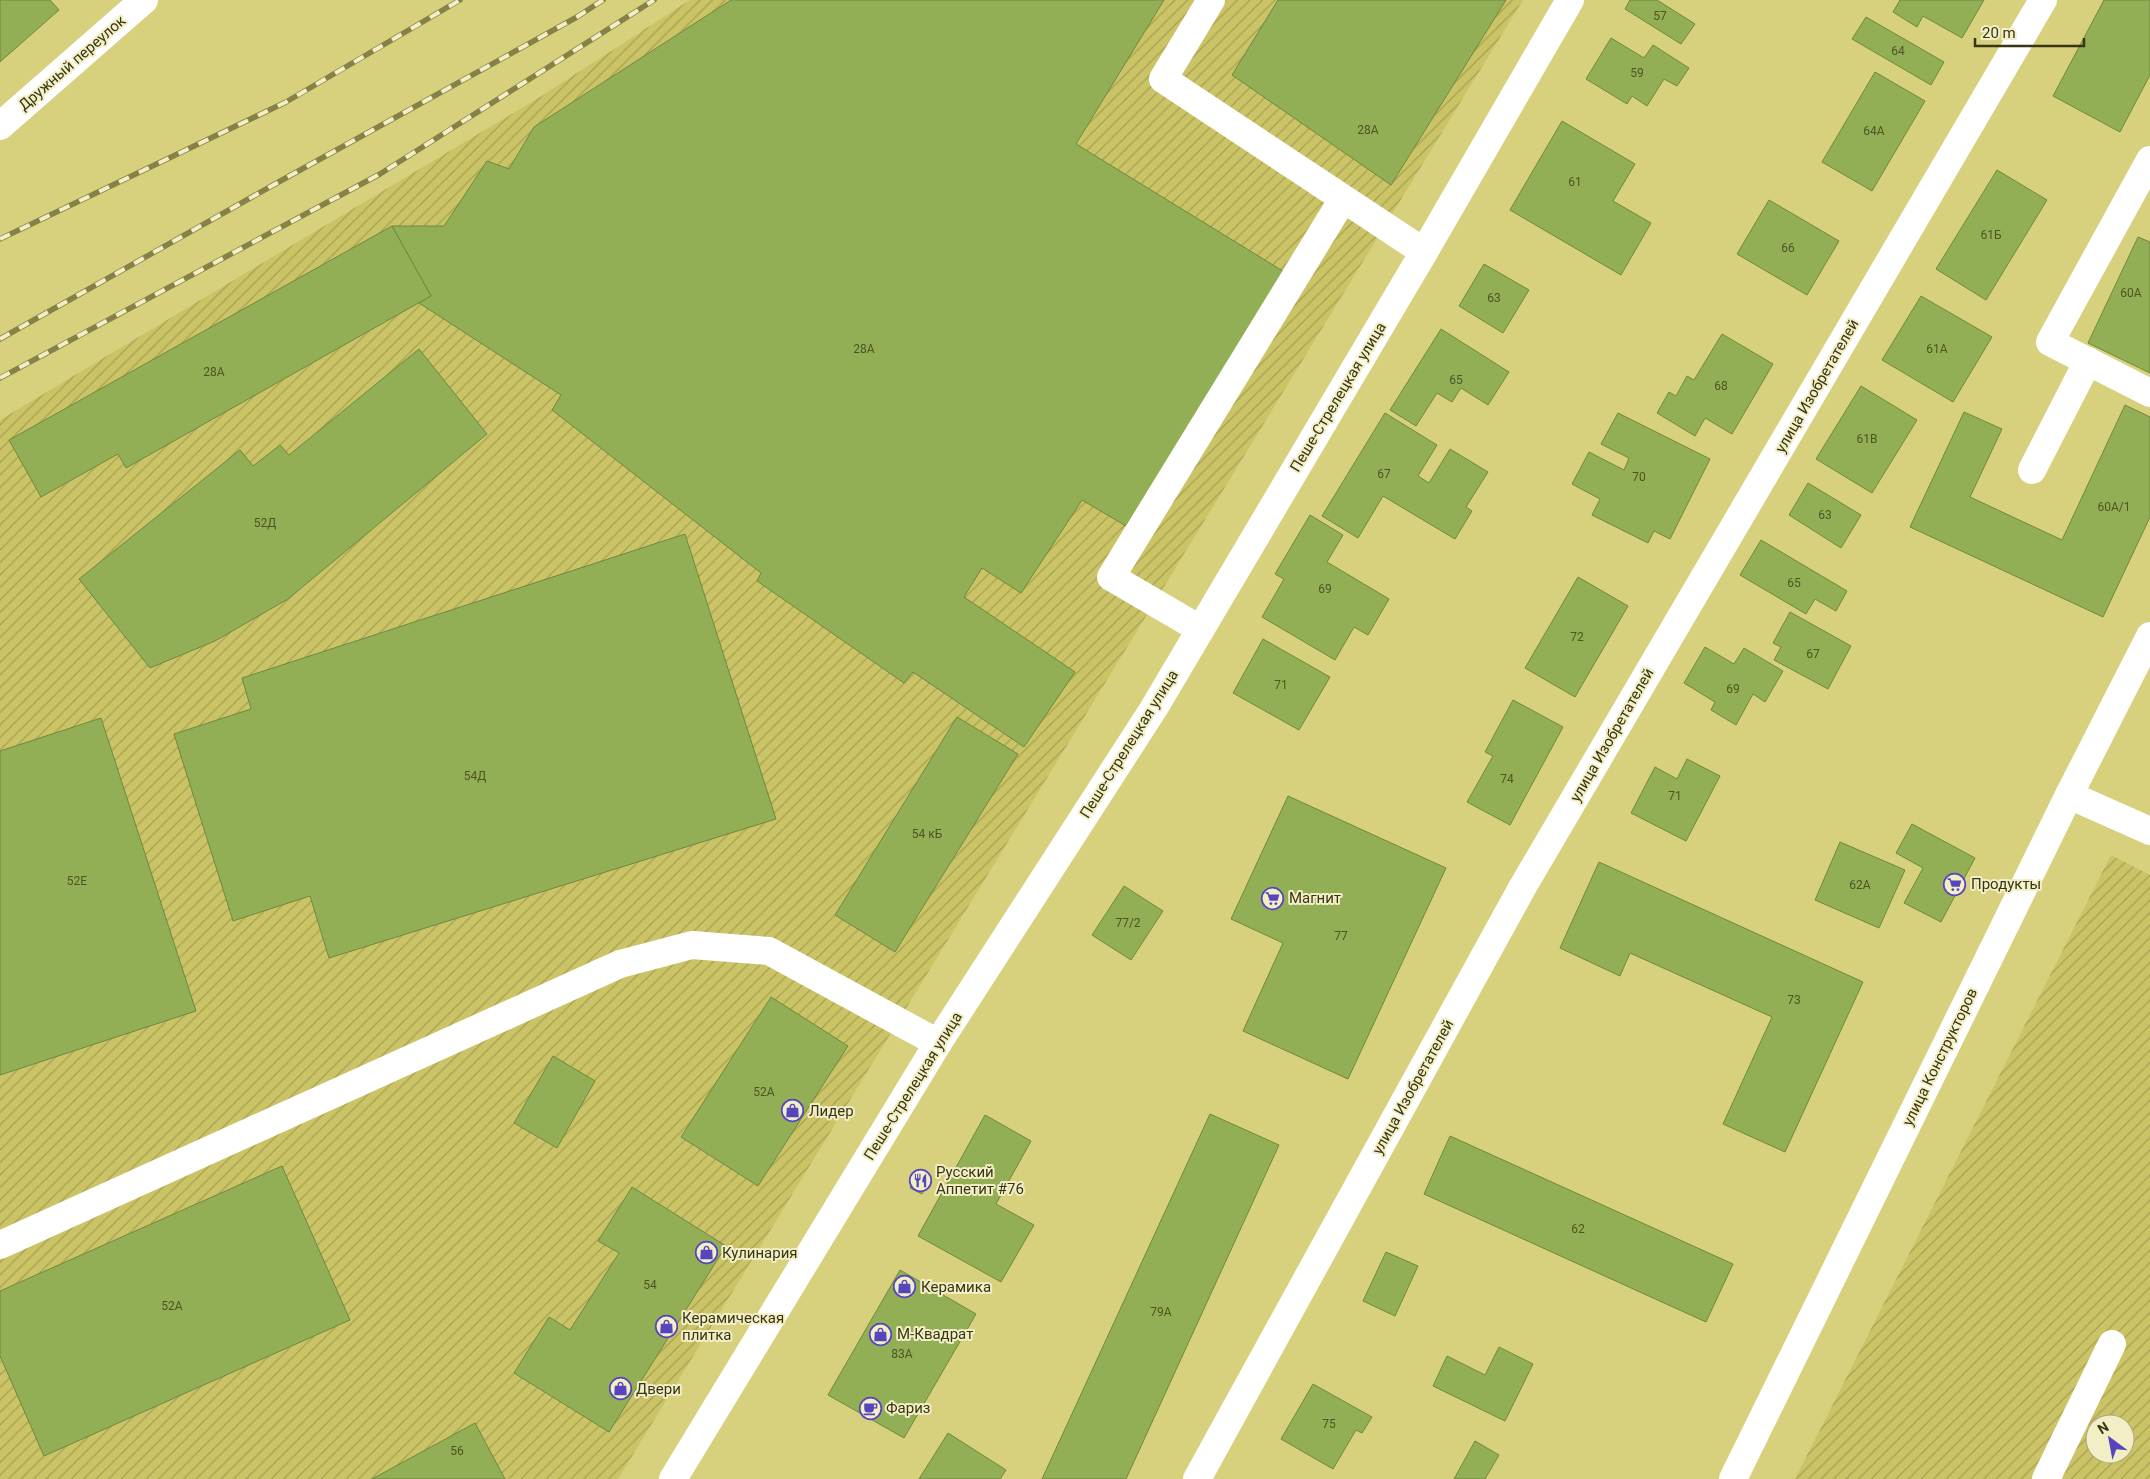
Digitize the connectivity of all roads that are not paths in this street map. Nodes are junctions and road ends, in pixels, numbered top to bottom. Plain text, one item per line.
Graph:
1 (144, 0) edge
2 (1211, 0) edge
3 (1570, 0) edge
4 (2043, 0) edge
5 (0, 126) edge
6 (2150, 160) edge
7 (1343, 199) junction
8 (1424, 252) junction
9 (2088, 362) junction
10 (2150, 393) edge
11 (2032, 470) dead end
12 (1200, 629) junction
13 (2150, 636) edge
14 (2069, 795) junction
15 (2150, 831) edge
16 (938, 1043) junction
17 (0, 1245) edge
18 (2112, 1344) dead end
19 (672, 1479) edge
20 (1197, 1479) edge
21 (1733, 1479) edge
22 (2046, 1479) edge

1 - 5 street, Дружный переулок
2 - 7 street
3 - 8 street, Пеше-Стрелецкая улица
4 - 20 street, улица Изобретателей
6 - 9 street
7 - 8 street
7 - 12 street
8 - 12 street, Пеше-Стрелецкая улица
9 - 10 street
9 - 11 street
12 - 16 street, Пеше-Стрелецкая улица
13 - 14 street, улица Конструкторов
14 - 15 street
14 - 21 street, улица Конструкторов
16 - 17 street
16 - 19 street, Пеше-Стрелецкая улица
18 - 22 street

